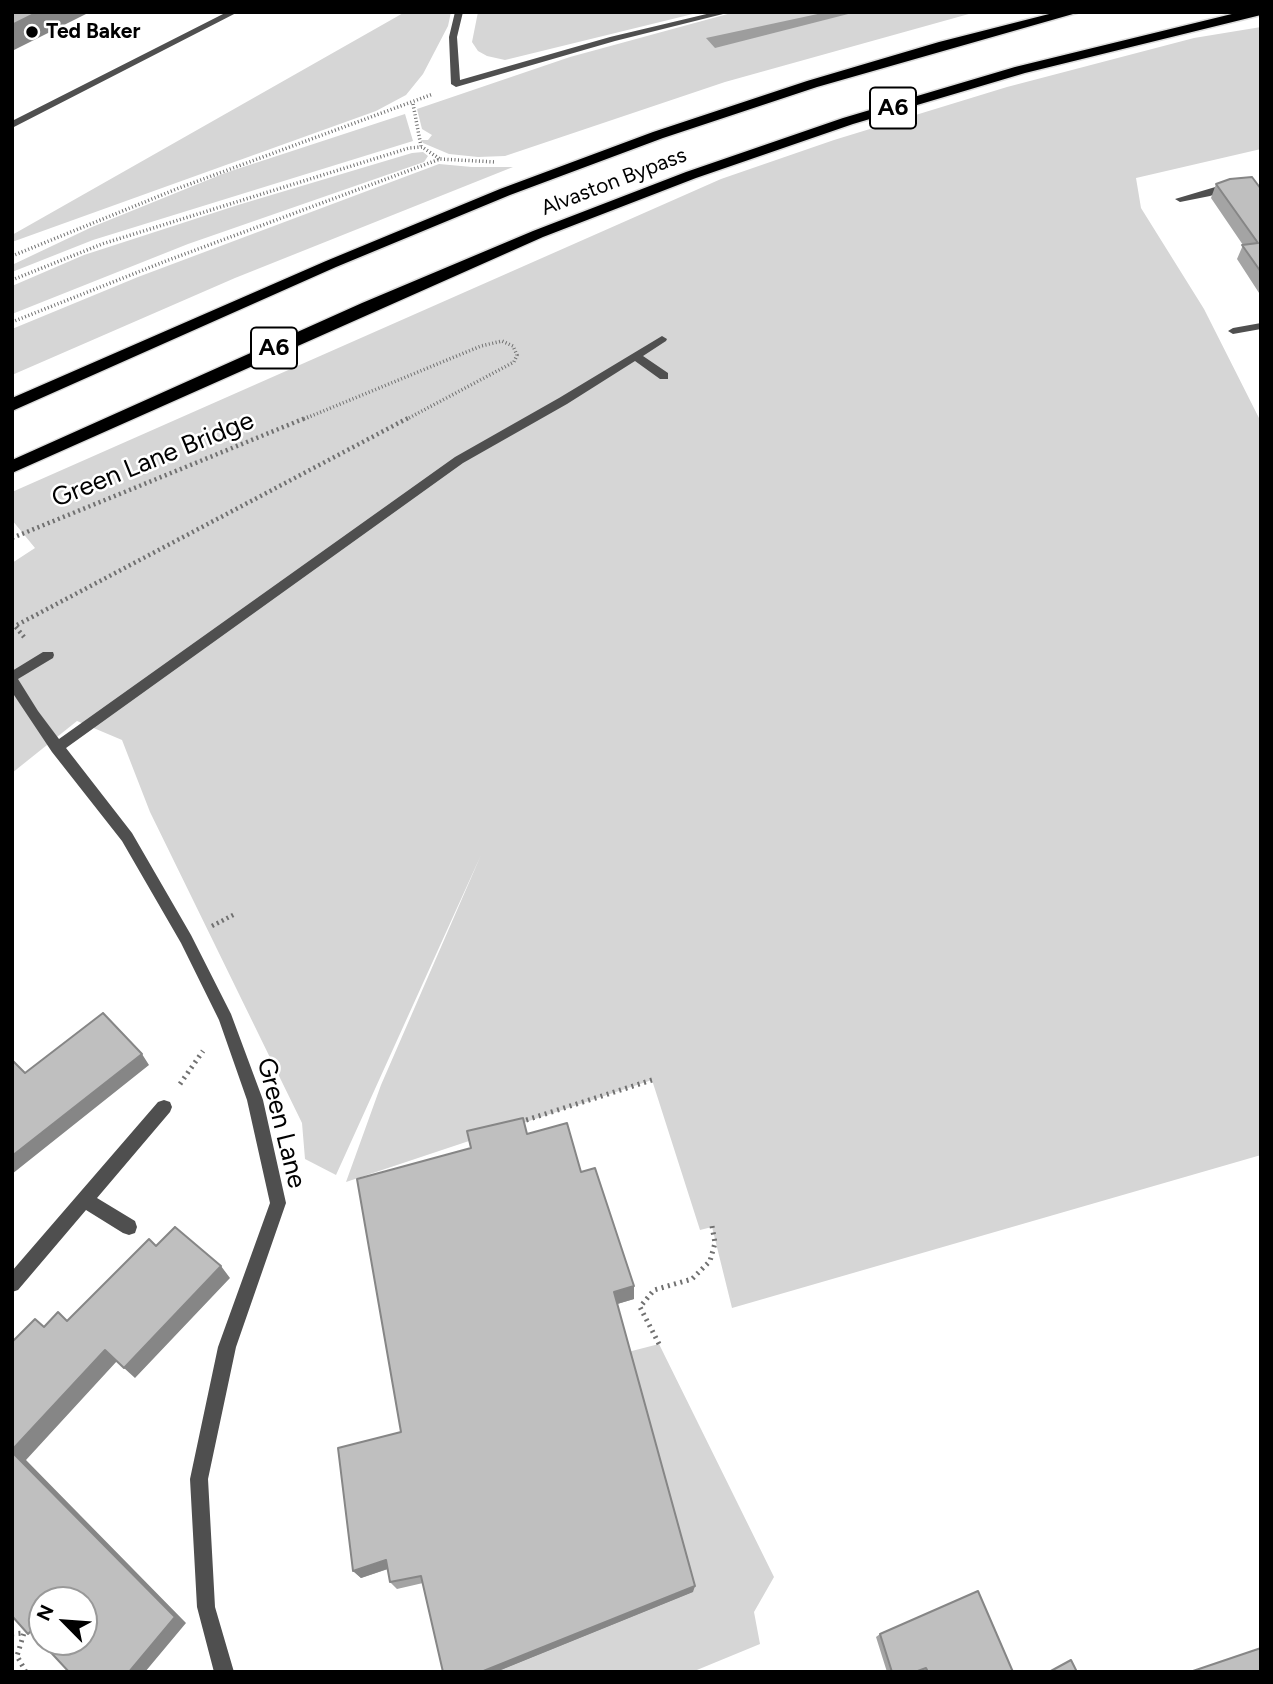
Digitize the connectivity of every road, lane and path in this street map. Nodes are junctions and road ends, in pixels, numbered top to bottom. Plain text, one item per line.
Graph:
1 (234, 12) edge
2 (459, 12) edge
3 (727, 12) edge
4 (1074, 12) edge
5 (1257, 12) edge
6 (456, 84) junction
7 (413, 104) junction
8 (12, 125) edge
9 (422, 147) junction
10 (440, 159) junction
11 (502, 162) dead end
12 (1261, 190) edge
13 (1180, 199) dead end
14 (12, 256) edge
15 (12, 281) edge
16 (12, 322) edge
17 (1261, 326) edge
18 (1233, 331) dead end
19 (662, 339) dead end
20 (635, 356) junction
21 (664, 376) dead end
22 (12, 405) edge
23 (12, 467) edge
24 (12, 538) edge
25 (28, 642) dead end
26 (48, 655) dead end
27 (12, 679) edge
28 (57, 748) junction
29 (206, 1047) dead end
30 (652, 1080) dead end
31 (164, 1107) joint
32 (513, 1124) edge
33 (84, 1199) junction
34 (712, 1226) dead end
35 (129, 1227) dead end
36 (12, 1284) edge
37 (659, 1344) dead end
38 (12, 1634) edge
39 (26, 1672) edge
40 (224, 1672) edge

1 - 8 street
2 - 6 street
3 - 6 street
4 - 22 highway, Alvaston Bypass / A6
5 - 23 highway, Alvaston Bypass / A6
6 - 7 path
7 - 9 path
7 - 14 path
9 - 10 path
9 - 15 path
10 - 11 path
10 - 16 path
12 - 13 street
17 - 18 street
19 - 20 street
20 - 21 street
20 - 28 street
24 - 25 path, Green Lane Bridge
26 - 27 street, Green Lane
27 - 28 street, Green Lane
28 - 40 street, Green Lane
29 - 31 path
30 - 32 path
31 - 33 street
33 - 35 street
33 - 36 street
34 - 37 path
38 - 39 path

